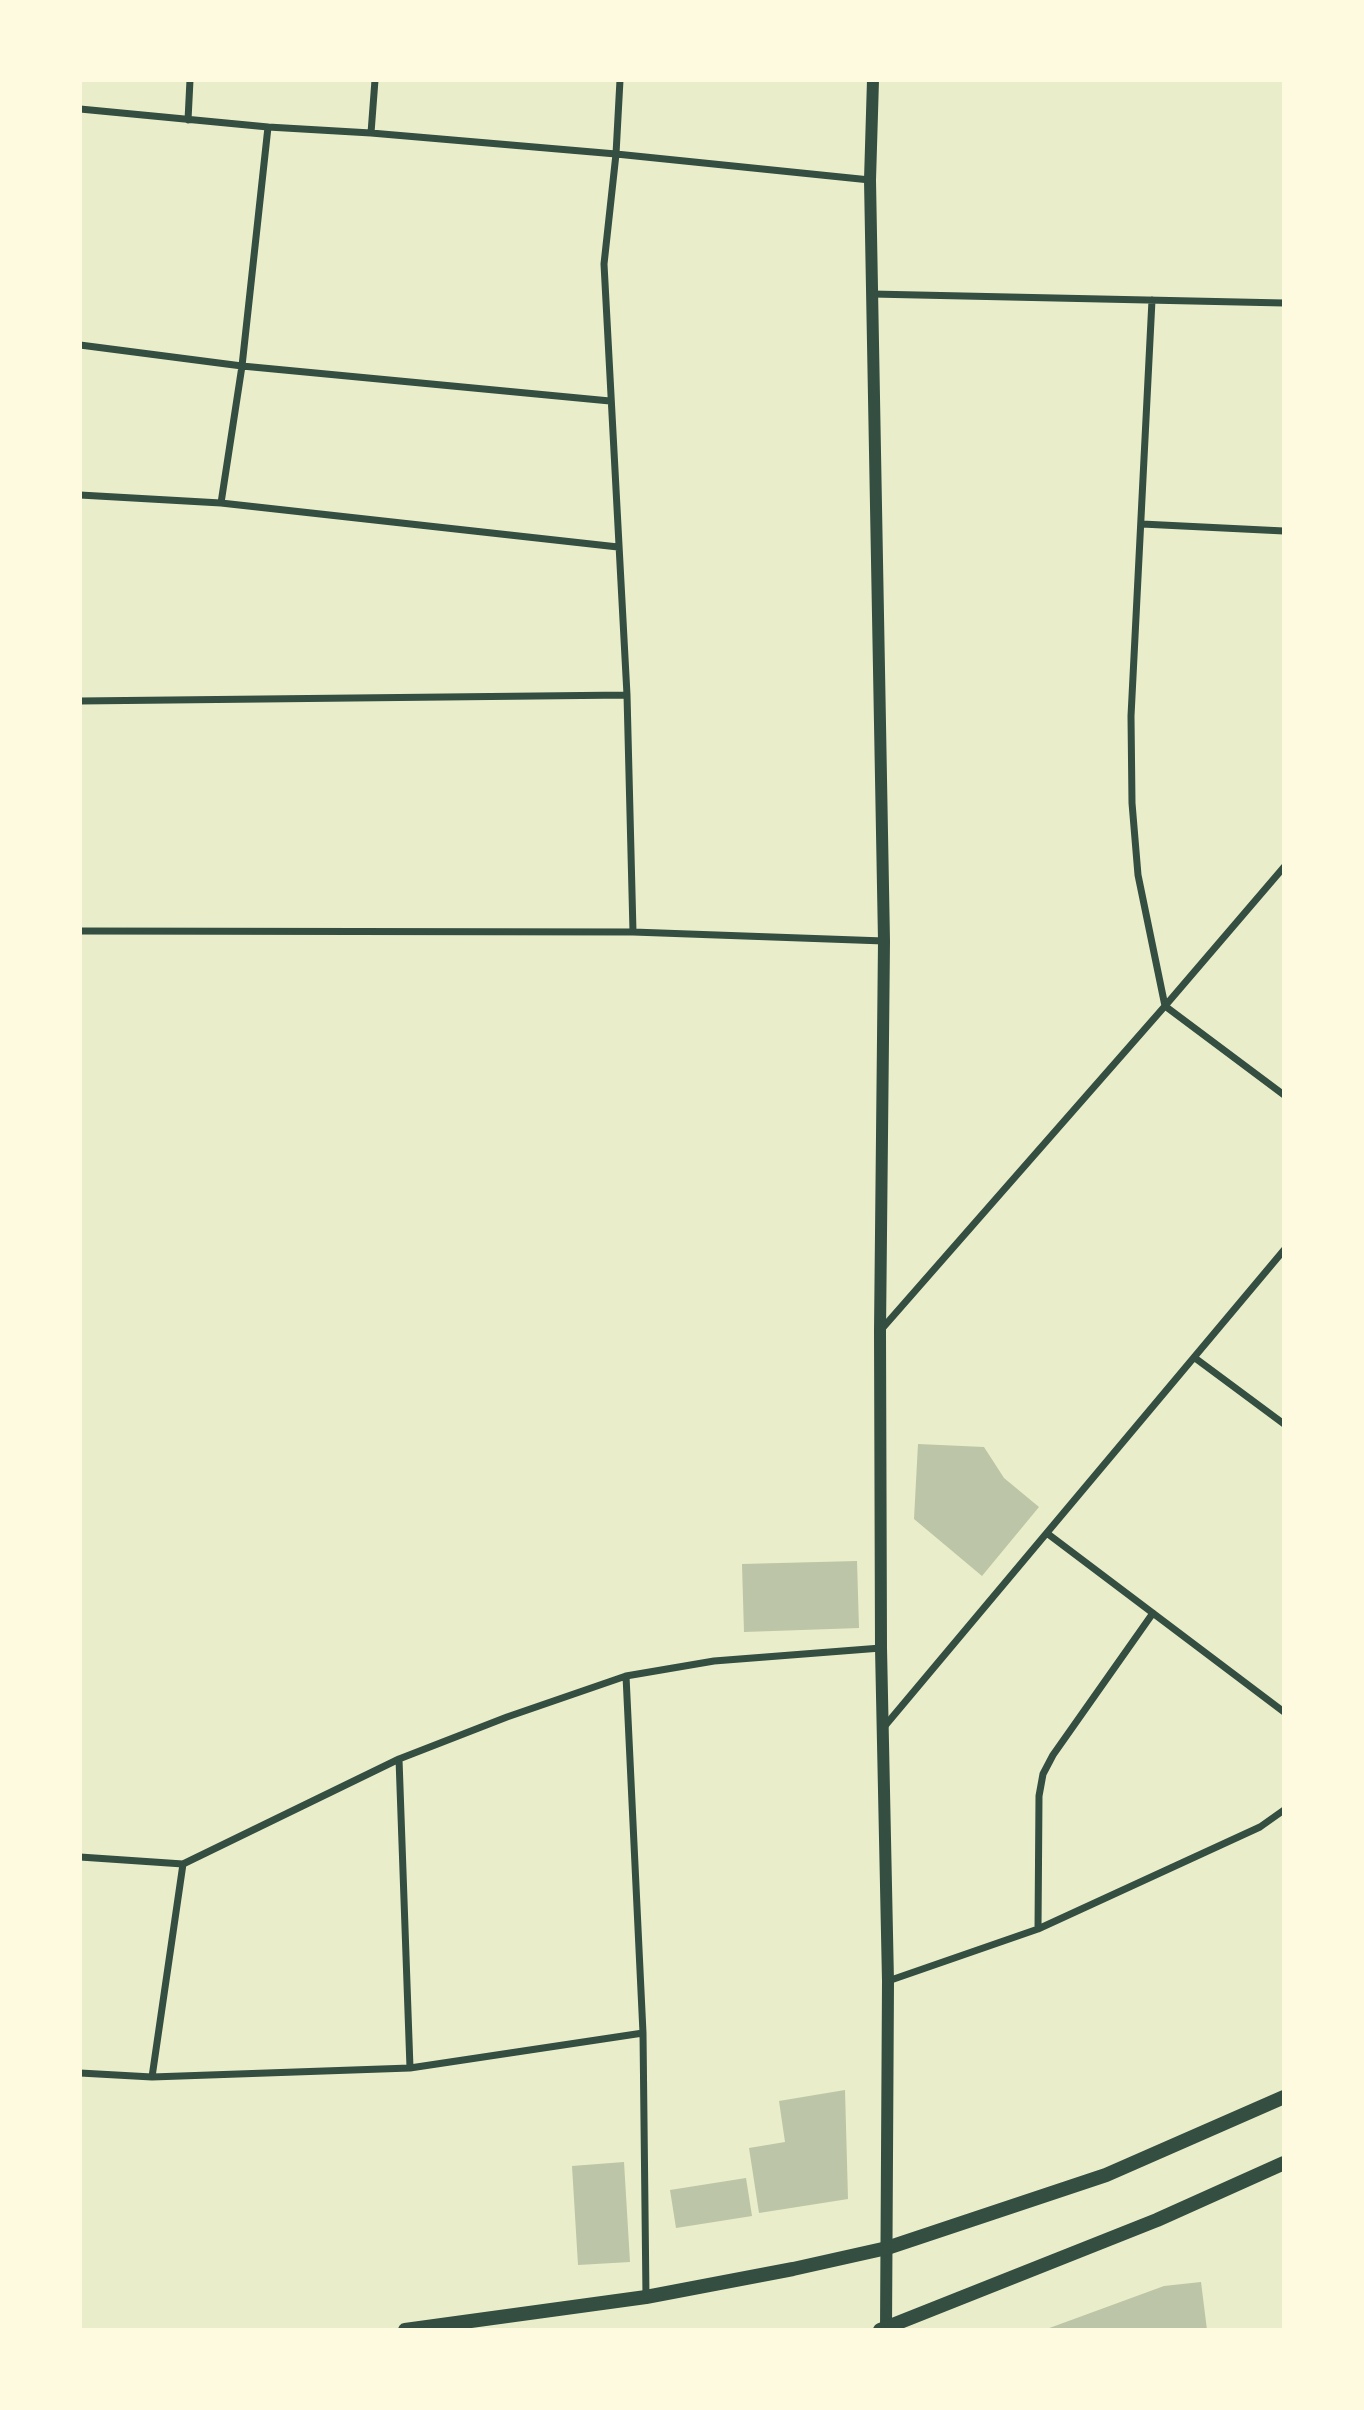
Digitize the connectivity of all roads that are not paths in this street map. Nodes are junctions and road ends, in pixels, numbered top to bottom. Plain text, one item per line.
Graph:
1 (190, 80) edge
2 (375, 80) edge
3 (620, 80) edge
4 (873, 80) edge
5 (80, 109) edge
6 (188, 120) junction
7 (268, 127) junction
8 (371, 133) junction
9 (616, 154) junction
10 (870, 180) junction
11 (872, 294) junction
12 (1152, 300) junction
13 (1283, 303) edge
14 (80, 345) edge
15 (242, 366) junction
16 (610, 401) junction
17 (80, 495) edge
18 (221, 503) junction
19 (1142, 524) junction
20 (1283, 531) edge
21 (618, 547) junction
22 (627, 695) junction
23 (80, 701) edge
24 (1283, 867) edge
25 (80, 931) edge
26 (633, 932) junction
27 (884, 942) junction
28 (1165, 1006) junction
29 (1283, 1095) edge
30 (1283, 1250) edge
31 (880, 1331) junction
32 (1195, 1358) junction
33 (1283, 1424) edge
34 (1048, 1534) junction
35 (1153, 1613) junction
36 (881, 1648) junction
37 (626, 1676) junction
38 (1283, 1712) edge
39 (884, 1727) junction
40 (399, 1759) junction
41 (1283, 1810) edge
42 (80, 1857) edge
43 (183, 1864) junction
44 (1038, 1929) junction
45 (888, 1981) junction
46 (643, 2033) junction
47 (410, 2068) junction
48 (80, 2073) edge
49 (152, 2077) junction
50 (1283, 2097) edge
51 (1283, 2163) edge
52 (887, 2248) junction
53 (646, 2297) junction
54 (405, 2329) edge
55 (884, 2329) edge

1 - 6 street
2 - 8 street
3 - 9 street
4 - 10 street
5 - 6 street
6 - 7 street
7 - 8 street
7 - 15 street
8 - 9 street
9 - 10 street
9 - 16 street
10 - 11 street
11 - 12 street
11 - 27 street
12 - 13 street
12 - 19 street
14 - 15 street
15 - 16 street
15 - 18 street
16 - 21 street
17 - 18 street
18 - 21 street
19 - 20 street
19 - 28 street
21 - 22 street
22 - 23 street
22 - 26 street
24 - 28 street
25 - 26 street
26 - 27 street
27 - 31 street
28 - 29 street
28 - 31 street
30 - 32 street
31 - 36 street
32 - 33 street
32 - 34 street
34 - 35 street
34 - 39 street
35 - 38 street
35 - 44 street
36 - 37 street
36 - 39 street
37 - 40 street
37 - 46 street
39 - 45 street
40 - 43 street
40 - 47 street
41 - 44 street
42 - 43 street
43 - 49 street
44 - 45 street
45 - 52 street
46 - 47 street
46 - 53 street
47 - 49 street
48 - 49 street
50 - 52 main road
51 - 55 main road
52 - 53 main road
52 - 55 street
53 - 54 main road

